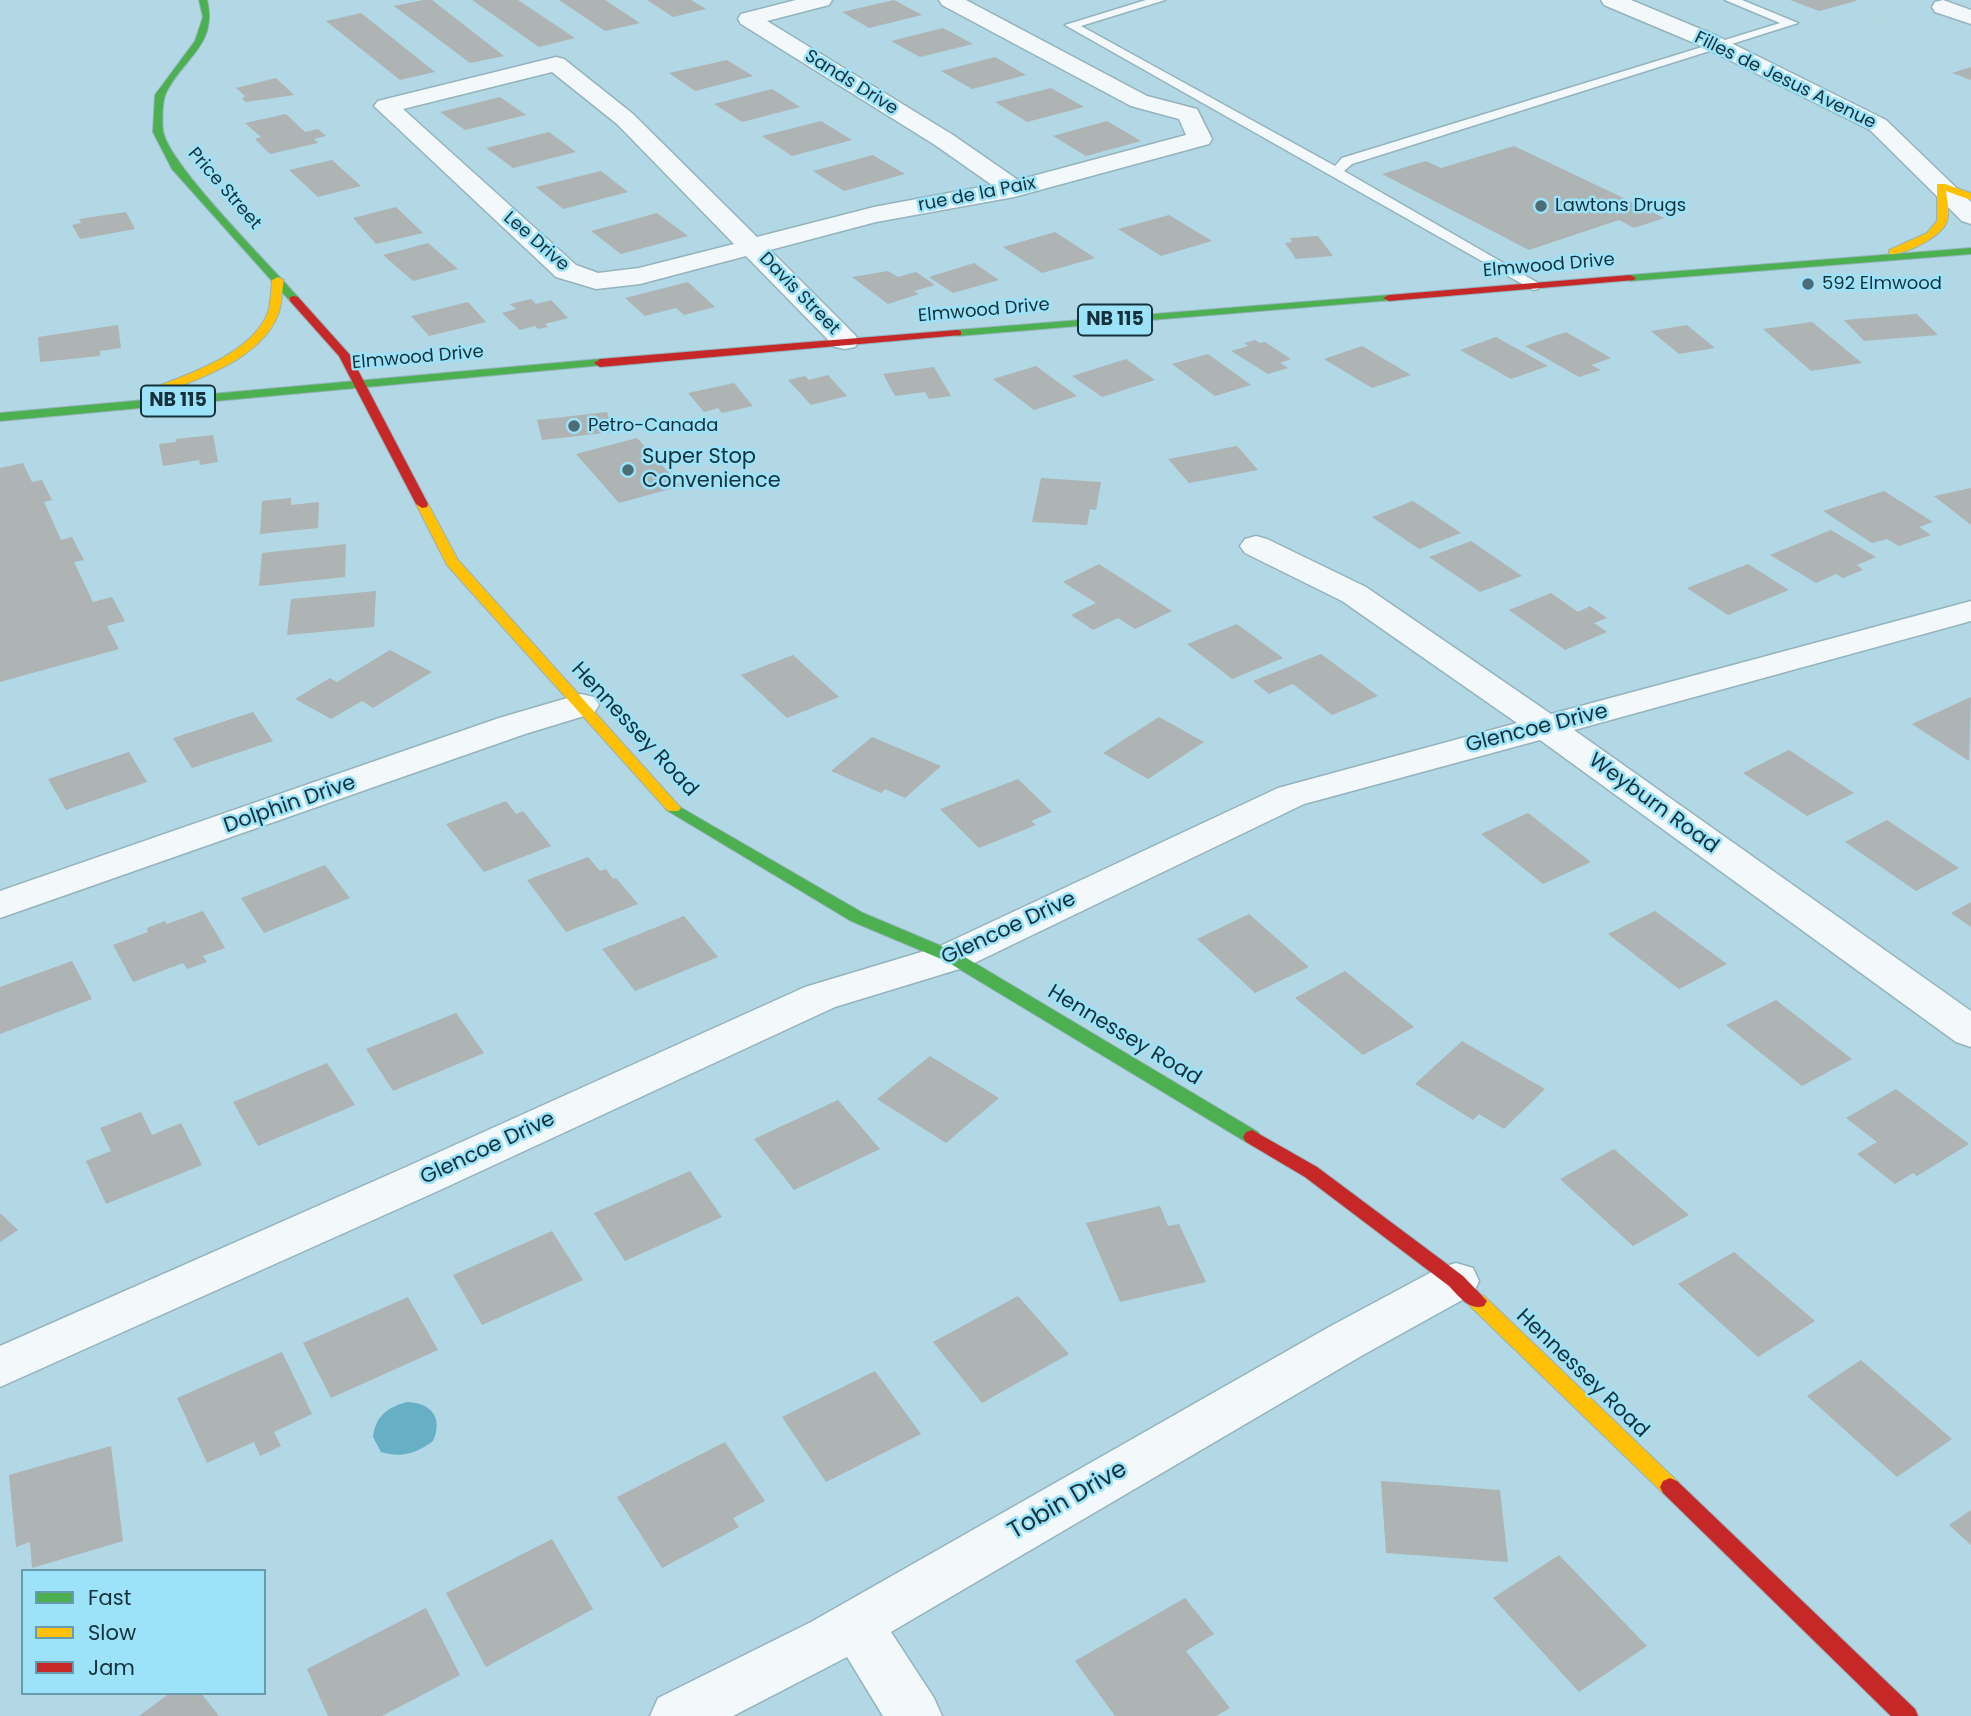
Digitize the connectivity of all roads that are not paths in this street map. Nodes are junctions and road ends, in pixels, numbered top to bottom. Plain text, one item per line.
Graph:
1 (203, 0) edge
2 (821, 0) edge
3 (950, 0) edge
4 (1159, 0) edge
5 (1612, 0) edge
6 (1731, 0) edge
7 (1943, 7) dead end
8 (1971, 17) edge
9 (1719, 47) junction
10 (1336, 172) junction
11 (1941, 187) junction
12 (1014, 189) junction
13 (1971, 197) edge
14 (1971, 216) edge
15 (753, 247) junction
16 (1971, 251) edge
17 (1875, 259) junction
18 (278, 280) junction
19 (1533, 286) junction
20 (845, 341) junction
21 (356, 383) junction
22 (86, 409) junction
23 (0, 417) edge
24 (1256, 546) dead end
25 (1971, 611) edge
26 (581, 705) junction
27 (1547, 728) junction
28 (0, 905) edge
29 (953, 957) junction
30 (1971, 1032) edge
31 (1456, 1281) junction
32 (0, 1367) edge
33 (855, 1623) junction
34 (678, 1716) edge
35 (914, 1716) edge
36 (1907, 1716) edge

1 - 18 street, Price Street
2 - 12 street, Sands Drive
3 - 12 street, rue de la Paix
4 - 10 lane
5 - 9 street, Filles de Jesus Avenue
6 - 9 lane
7 - 8 street
9 - 10 lane
9 - 11 street, Filles de Jesus Avenue
10 - 19 lane
11 - 13 street
11 - 14 street, Filles de Jesus Avenue
11 - 17 street
12 - 15 street, rue de la Paix
15 - 15 street, Lee Drive
15 - 20 street, Davis Street
16 - 17 street, Elmwood Drive / NB 115
17 - 19 street, Elmwood Drive / NB 115
18 - 21 street, Price Street
18 - 22 street
19 - 20 street, Elmwood Drive / NB 115
20 - 21 street, Elmwood Drive / NB 115
21 - 22 street, Elmwood Drive / NB 115
21 - 26 street, Hennessey Road
22 - 23 street, Elmwood Drive / NB 115
24 - 27 street, Weyburn Road
25 - 27 street, Glencoe Drive
26 - 28 street, Dolphin Drive
26 - 29 street, Hennessey Road
27 - 29 street, Glencoe Drive
27 - 30 street, Weyburn Road
29 - 31 street, Hennessey Road
29 - 32 street, Glencoe Drive
31 - 33 street, Tobin Drive
31 - 36 street, Hennessey Road
33 - 34 street, Tobin Drive
33 - 35 street

